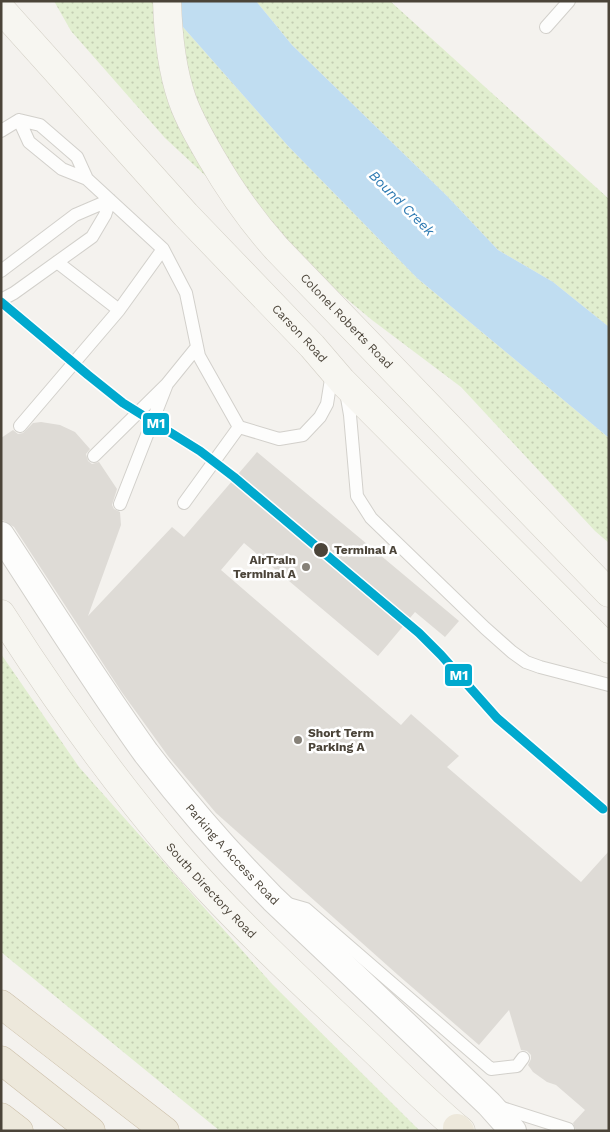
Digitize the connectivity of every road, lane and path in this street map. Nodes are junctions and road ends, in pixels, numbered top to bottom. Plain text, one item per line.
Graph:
1 (167, 1) edge
2 (569, 1) edge
3 (1, 9) edge
4 (546, 27) dead end
5 (19, 120) junction
6 (1, 130) edge
7 (87, 179) junction
8 (110, 200) junction
9 (162, 249) junction
10 (57, 262) junction
11 (1, 271) edge
12 (1, 300) edge
13 (119, 310) junction
14 (197, 347) junction
15 (337, 375) junction
16 (167, 384) junction
17 (20, 426) dead end
18 (239, 427) junction
19 (94, 456) dead end
20 (184, 502) dead end
21 (120, 504) dead end
22 (1, 535) edge
23 (609, 593) edge
24 (1, 614) edge
25 (609, 649) edge
26 (609, 685) edge
27 (273, 899) junction
28 (1, 1004) edge
29 (523, 1058) dead end
30 (1, 1060) edge
31 (489, 1104) junction
32 (1, 1117) edge
33 (568, 1129) dead end
34 (459, 1130) edge
35 (18, 1131) edge
36 (91, 1131) edge
37 (165, 1131) edge
38 (513, 1131) edge

1 - 23 street, Colonel Roberts Road
2 - 4 lane
3 - 15 street, Carson Road
5 - 6 lane
5 - 7 lane
5 - 7 lane
7 - 8 lane
8 - 9 lane
8 - 10 lane
8 - 11 lane
9 - 13 lane
9 - 14 lane
10 - 12 lane
10 - 13 lane
13 - 17 lane
14 - 16 lane
14 - 18 lane
15 - 18 lane
15 - 25 street, Carson Road
15 - 26 lane
16 - 19 lane
16 - 21 lane
18 - 20 lane
22 - 27 street, Parking A Access Road
24 - 34 street, South Directory Road
27 - 29 lane
27 - 31 street, Parking A Access Road
28 - 37 highway
30 - 36 highway
31 - 33 lane
31 - 38 street, Parking A Access Road
32 - 35 highway

